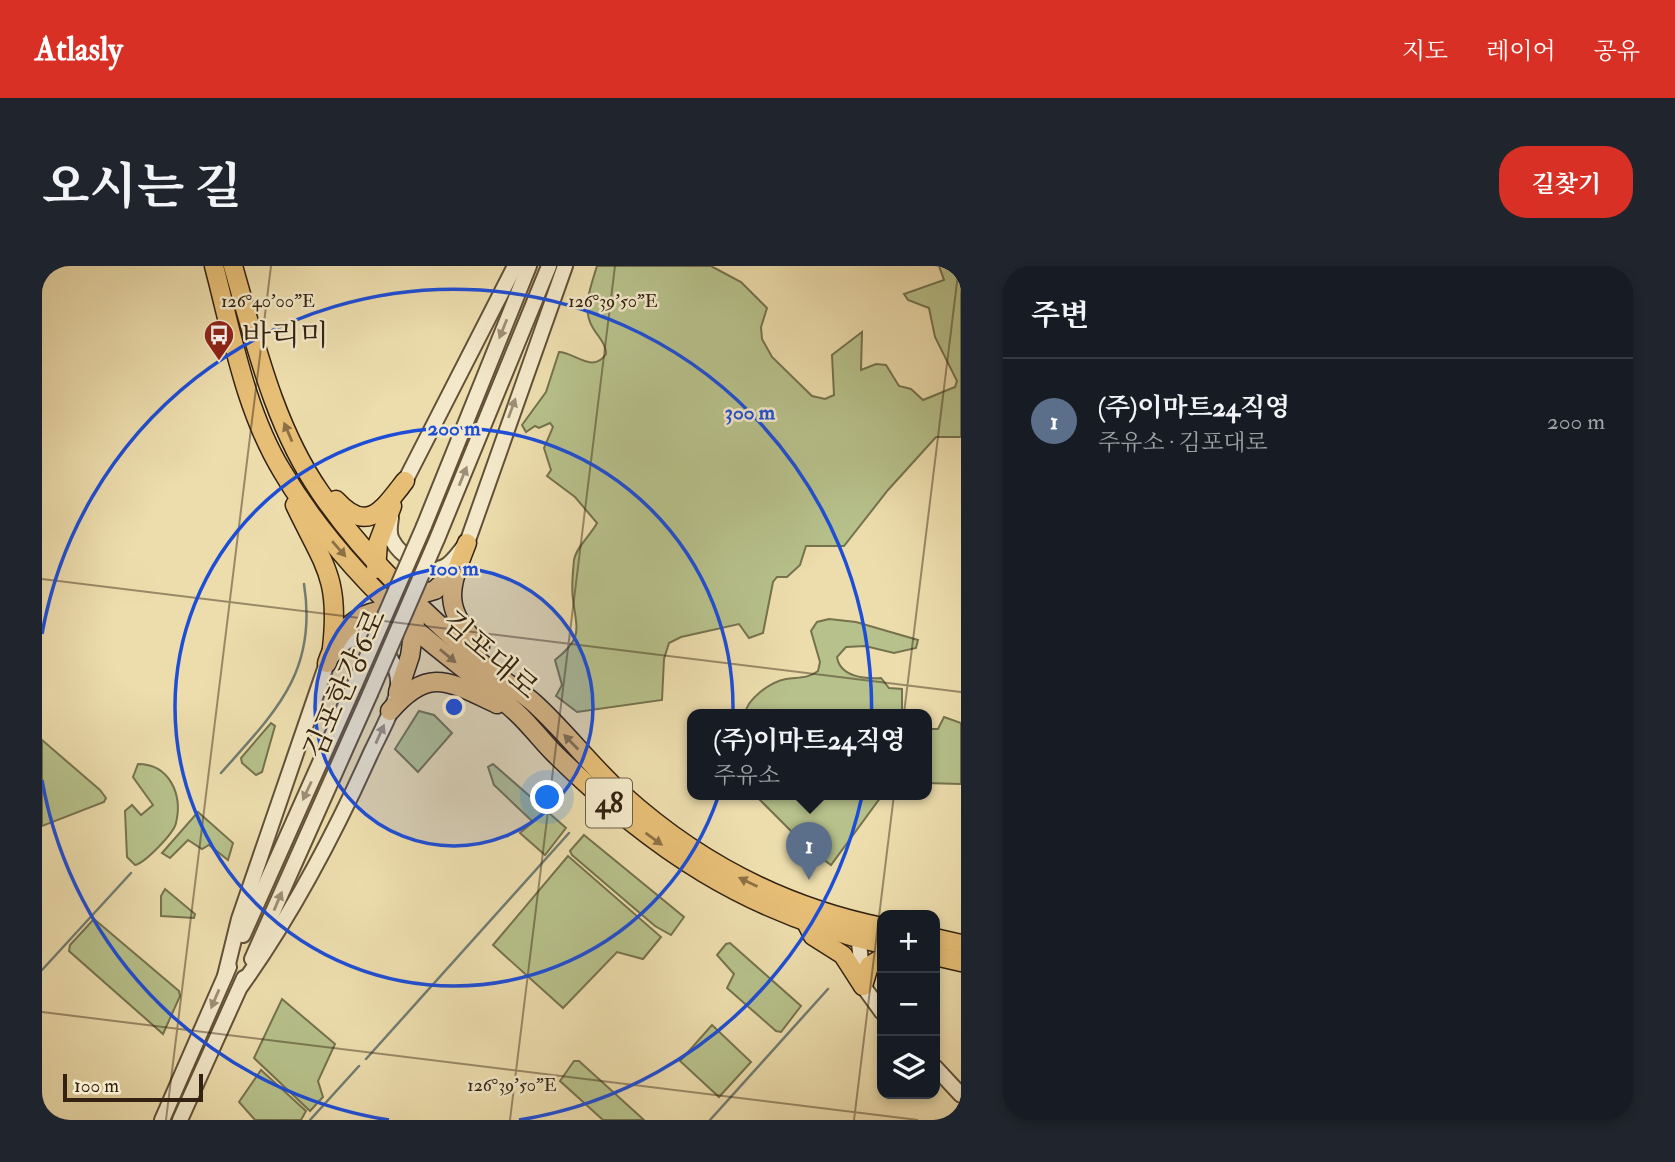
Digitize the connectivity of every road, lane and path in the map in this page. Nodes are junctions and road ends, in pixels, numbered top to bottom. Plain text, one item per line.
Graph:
1 (214, 266) edge
2 (233, 266) edge
3 (515, 266) edge
4 (529, 266) edge
5 (549, 266) edge
6 (565, 266) edge
7 (304, 465) junction
8 (282, 472) junction
9 (405, 481) junction
10 (392, 506) junction
11 (467, 543) junction
12 (376, 562) junction
13 (456, 571) junction
14 (379, 593) junction
15 (396, 610) junction
16 (418, 614) junction
17 (330, 656) junction
18 (398, 692) junction
19 (533, 702) junction
20 (390, 710) junction
21 (517, 713) junction
22 (806, 922) junction
23 (877, 928) edge
24 (858, 930) junction
25 (940, 939) edge
26 (877, 941) edge
27 (961, 944) edge
28 (940, 957) edge
29 (877, 961) edge
30 (961, 962) edge
31 (225, 976) junction
32 (241, 986) junction
33 (863, 986) junction
34 (877, 1005) edge
35 (940, 1072) edge
36 (961, 1095) edge
37 (162, 1120) edge
38 (180, 1120) edge

1 - 8 main road, 김포대로 / 48
7 -> 2 main road, 김포대로 / 48
3 - 9 street
4 -> 31 street, 김포한강6로, bridge
32 -> 5 street, 김포한강6로, bridge
11 -> 6 street
7 - 9 main road
7 - 12 main road, 김포대로 / 48
8 -> 14 main road, 김포대로 / 48
8 - 17 main road
9 - 10 street
10 - 11 street
10 - 12 main road
11 - 13 main road
12 - 14 main road
12 - 16 main road, 김포대로 / 48
13 - 16 main road
13 - 19 main road
14 - 15 main road, 김포대로 / 48
14 - 16 main road
15 - 16 main road, 김포대로 / 48
15 - 17 main road
16 - 18 main road
16 - 19 main road, 김포대로 / 48
16 -> 21 main road, 김포대로 / 48
17 - 18 street
17 - 31 street
18 - 20 street
24 -> 19 main road, 김포대로 / 48
20 - 21 main road
32 -> 20 street
21 -> 22 main road, 김포대로 / 48
22 - 24 main road, 김포대로 / 48
22 - 33 main road
23 - 24 main road, 김포대로 / 48
24 - 26 main road, 김포대로 / 48
24 - 33 street
25 - 27 main road
28 - 30 main road
29 - 33 main road
31 -> 37 street, 김포한강6로
32 - 38 street, 김포한강6로
33 - 34 street
35 - 36 street

